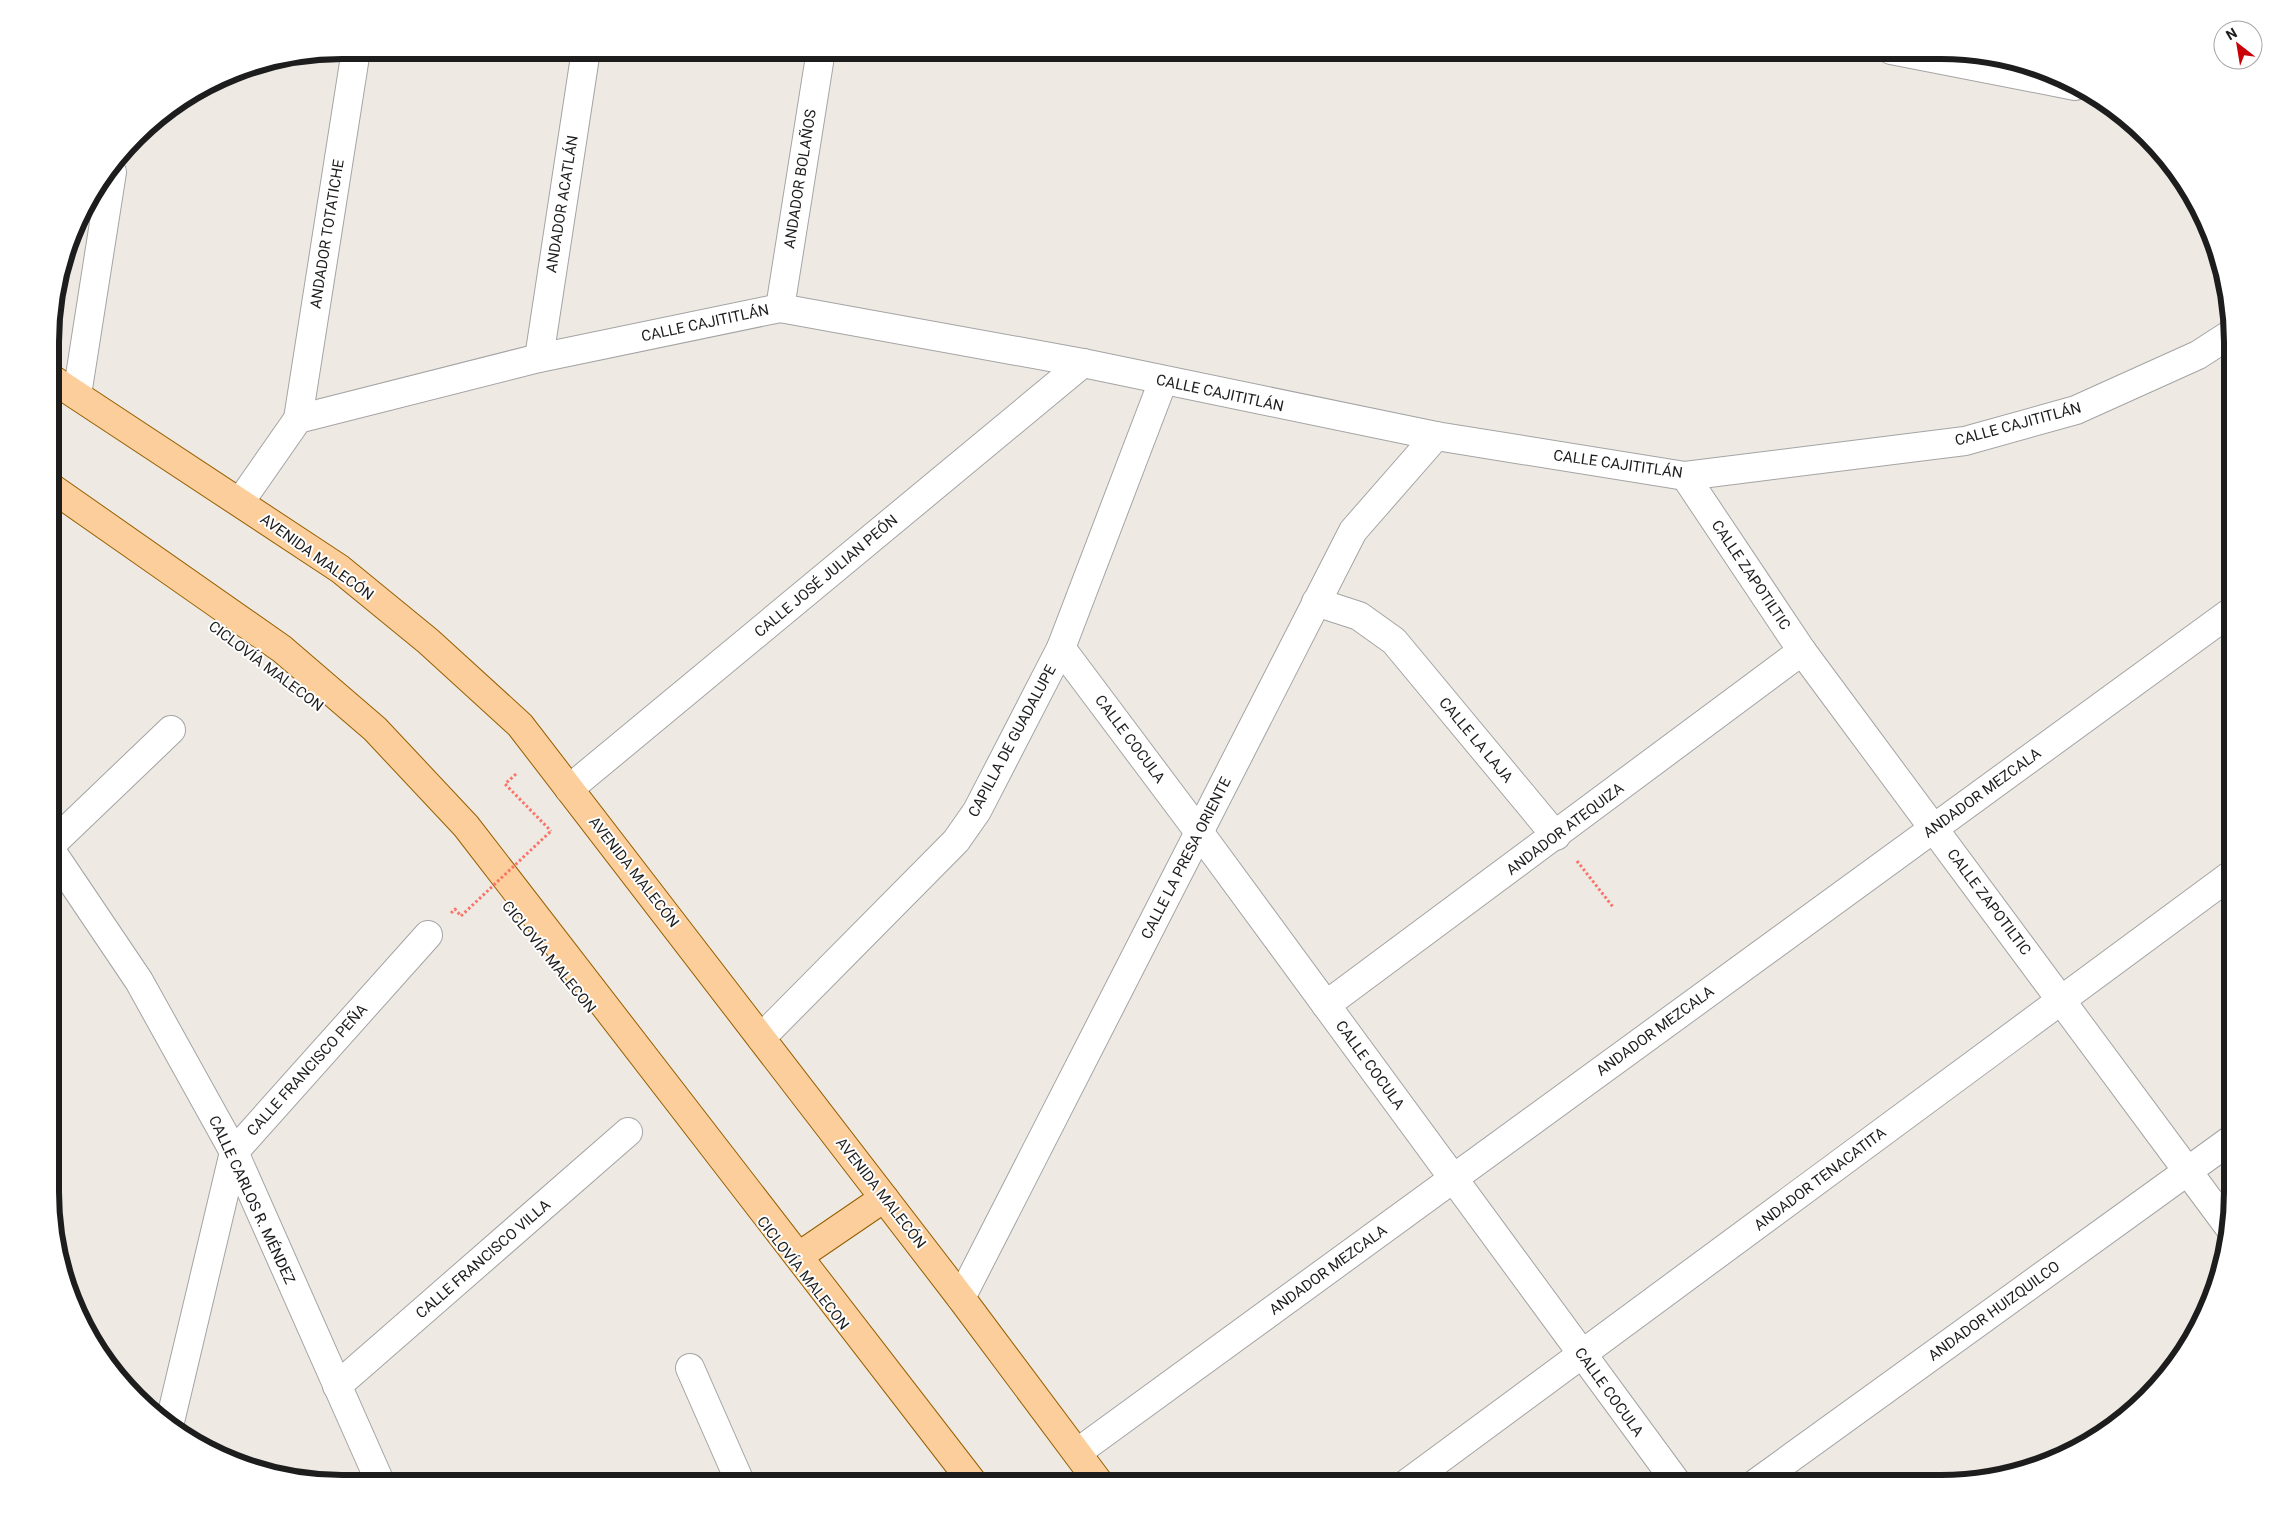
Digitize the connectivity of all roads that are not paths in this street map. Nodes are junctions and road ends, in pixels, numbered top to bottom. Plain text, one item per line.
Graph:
1 (355, 59) edge
2 (585, 59) edge
3 (820, 59) edge
4 (1937, 59) edge
5 (2052, 82) edge
6 (111, 178) edge
7 (780, 308) junction
8 (2224, 338) edge
9 (539, 358) junction
10 (1083, 364) junction
11 (1163, 381) junction
12 (59, 383) edge
13 (77, 395) junction
14 (298, 419) junction
15 (1436, 436) junction
16 (1686, 476) junction
17 (59, 493) edge
18 (240, 502) junction
19 (1316, 602) junction
20 (2224, 617) edge
21 (1061, 648) junction
22 (1802, 652) junction
23 (172, 730) dead end
24 (569, 789) junction
25 (1934, 828) junction
26 (1199, 832) junction
27 (1556, 836) junction
28 (59, 837) edge
29 (59, 862) edge
30 (2224, 880) edge
31 (428, 935) dead end
32 (2061, 1000) junction
33 (1326, 1005) junction
34 (761, 1038) junction
35 (628, 1132) dead end
36 (2224, 1145) edge
37 (234, 1152) junction
38 (2188, 1171) junction
39 (1454, 1178) junction
40 (884, 1198) junction
41 (2223, 1219) edge
42 (798, 1256) junction
43 (961, 1298) junction
44 (1583, 1355) junction
45 (690, 1368) dead end
46 (336, 1386) junction
47 (171, 1418) edge
48 (1078, 1452) junction
49 (377, 1475) edge
50 (737, 1475) edge
51 (967, 1475) edge
52 (1094, 1475) edge
53 (1418, 1475) edge
54 (1670, 1475) edge
55 (1768, 1475) edge

1 - 14 street, ANDADOR TOTATICHE
2 - 9 street, ANDADOR ACATLÁN
3 - 7 street, ANDADOR BOLAÑOS
4 - 5 street
6 - 13 street
7 - 9 street, CALLE CAJITITLÁN
7 - 10 street, CALLE CAJITITLÁN
8 - 16 street, CALLE CAJITITLÁN
9 - 14 street, CALLE CAJITITLÁN
10 - 11 street, CALLE CAJITITLÁN
10 - 24 street, CALLE JOSÉ JULIAN PEÓN
11 - 15 street, CALLE CAJITITLÁN
11 - 21 street, CAPILLA DE GUADALUPE
12 - 13 main road, AVENIDA MALECÓN
13 - 18 main road, AVENIDA MALECÓN
14 - 18 street
15 - 16 street, CALLE CAJITITLÁN
15 - 19 street, CALLE LA PRESA ORIENTE
16 - 22 street, CALLE ZAPOTILTIC
17 - 42 main road
18 - 24 main road, AVENIDA MALECÓN
19 - 26 street, CALLE LA PRESA ORIENTE
19 - 27 street, CALLE LA LAJA
20 - 25 street, ANDADOR MEZCALA
21 - 26 street, CALLE COCULA
21 - 34 street, CAPILLA DE GUADALUPE
22 - 25 street, CALLE ZAPOTILTIC
22 - 27 street, ANDADOR ATEQUIZA
23 - 28 street
24 - 34 main road, AVENIDA MALECÓN
25 - 32 street, CALLE ZAPOTILTIC
25 - 39 street, ANDADOR MEZCALA
26 - 33 street, CALLE COCULA
26 - 43 street, CALLE LA PRESA ORIENTE
27 - 33 street, ANDADOR ATEQUIZA
29 - 37 street, CALLE CARLOS R. MÉNDEZ
30 - 32 street, ANDADOR TENACATITA
31 - 37 street, CALLE FRANCISCO PEÑA
32 - 38 street, CALLE ZAPOTILTIC
32 - 44 street, ANDADOR TENACATITA
33 - 39 street, CALLE COCULA
34 - 40 main road, AVENIDA MALECÓN
35 - 46 street, CALLE FRANCISCO VILLA
36 - 38 street, ANDADOR HUIZQUILCO
37 - 46 street, CALLE CARLOS R. MÉNDEZ
37 - 47 street, CALLE FRANCISCO PEÑA
38 - 41 street, CALLE ZAPOTILTIC
38 - 55 street, ANDADOR HUIZQUILCO
39 - 44 street, CALLE COCULA
39 - 48 street, ANDADOR MEZCALA
40 - 42 main road
40 - 43 main road, AVENIDA MALECÓN
42 - 51 main road
43 - 48 main road, AVENIDA MALECÓN
44 - 53 street, ANDADOR TENACATITA
44 - 54 street, CALLE COCULA
45 - 50 street
46 - 49 street, CALLE CARLOS R. MÉNDEZ
48 - 52 main road, AVENIDA MALECÓN

